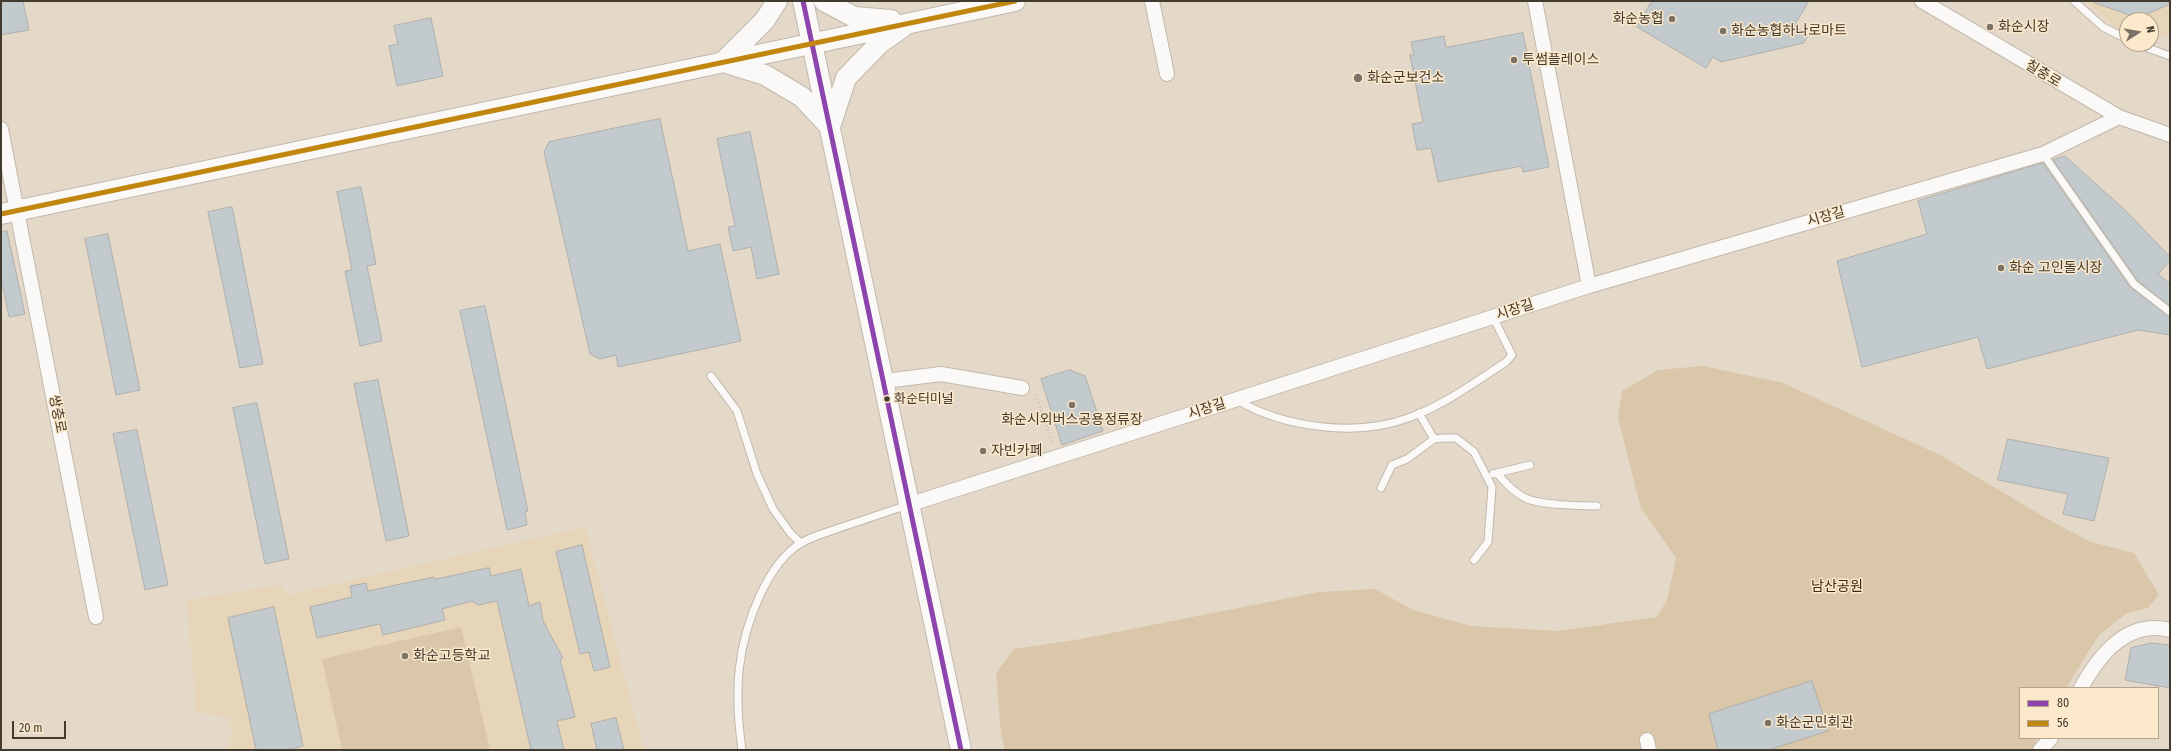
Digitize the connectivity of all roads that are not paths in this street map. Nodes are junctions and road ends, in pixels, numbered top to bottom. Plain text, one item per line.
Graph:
1 (777, 1) edge
2 (803, 1) edge
3 (824, 1) edge
4 (1015, 1) edge
5 (1152, 1) edge
6 (1535, 1) edge
7 (1922, 1) edge
8 (2074, 1) edge
9 (911, 22) junction
10 (2119, 35) edge
11 (812, 43) junction
12 (2159, 52) edge
13 (2170, 56) edge
14 (723, 62) junction
15 (1167, 74) dead end
16 (2119, 118) junction
17 (830, 127) junction
18 (1, 129) edge
19 (2170, 135) edge
20 (2043, 154) junction
21 (9, 212) edge
22 (1589, 286) junction
23 (2170, 312) edge
24 (1493, 317) junction
25 (711, 376) dead end
26 (885, 381) junction
27 (1022, 388) road end
28 (1236, 399) junction
29 (1419, 413) junction
30 (1434, 440) junction
31 (1530, 466) dead end
32 (1497, 473) junction
33 (1487, 476) junction
34 (1381, 488) dead end
35 (911, 504) junction
36 (1598, 506) dead end
37 (801, 543) junction
38 (1474, 560) dead end
39 (96, 617) dead end
40 (2170, 630) edge
41 (2082, 687) edge
42 (742, 750) edge
43 (962, 750) edge

1 - 14 street
2 - 11 street
3 - 9 street
4 - 9 street
5 - 15 street
6 - 22 street
7 - 16 street, 칠충로
8 - 10 lane
9 - 11 street
9 - 17 street
11 - 14 street
11 - 17 street
12 - 13 lane
14 - 17 street
14 - 21 street
16 - 19 street, 칠충로
16 - 20 street, 시장길
17 - 26 street
18 - 21 street, 쌍충로
20 - 22 street, 시장길
20 - 23 lane
21 - 39 street, 쌍충로
22 - 24 street, 시장길
24 - 28 street, 시장길
24 - 29 lane
25 - 37 lane
26 - 27 street
26 - 35 street
28 - 29 lane
28 - 35 street, 시장길
29 - 30 lane
30 - 33 lane
30 - 34 lane
31 - 32 lane
32 - 33 lane
32 - 36 lane
33 - 38 lane
35 - 37 lane
35 - 43 street
37 - 42 lane
40 - 41 street

